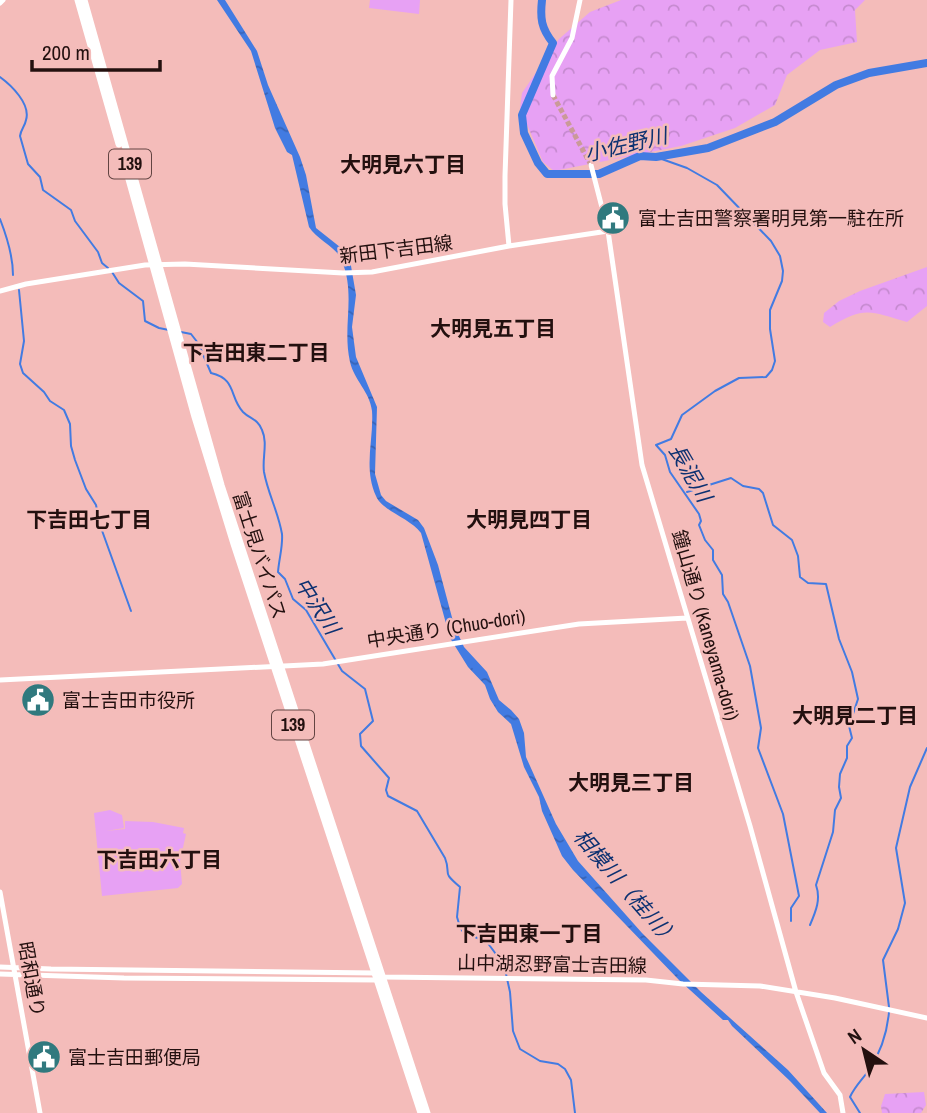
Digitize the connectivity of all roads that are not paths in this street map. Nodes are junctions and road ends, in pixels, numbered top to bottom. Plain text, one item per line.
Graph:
1 (78, 0) edge
2 (84, 0) edge
3 (512, 0) edge
4 (580, 0) edge
5 (553, 95) tunnel mouth
6 (592, 168) tunnel mouth
7 (608, 231) junction
8 (509, 246) junction
9 (156, 265) junction
10 (0, 290) edge
11 (687, 618) junction
12 (277, 666) junction
13 (0, 680) edge
14 (0, 892) edge
15 (0, 967) edge
16 (14, 971) junction
17 (0, 974) edge
18 (379, 977) junction
19 (796, 992) junction
20 (927, 1018) edge
21 (40, 1113) edge
22 (421, 1113) edge
23 (427, 1113) edge
24 (843, 1113) edge

1 - 9 highway, 富士見バイパス / 139
2 - 9 highway, 富士見バイパス / 139
3 - 8 main road
4 - 5 main road
6 - 7 main road, 鐘山通り (Kaneyama-dori)
7 - 8 main road
7 - 11 main road, 鐘山通り (Kaneyama-dori)
8 - 9 main road, 新田下吉田線
9 - 10 main road, 新田下吉田線
9 - 12 highway, 富士見バイパス / 139
11 - 12 main road, 中央通り (Chuo-dori)
11 - 19 main road, 鐘山通り (Kaneyama-dori)
12 - 13 main road, 中央通り (Chuo-dori)
12 - 18 highway, 富士見バイパス / 139
14 - 16 main road, 昭和通り
15 - 16 main road, 山中湖忍野富士吉田線
16 - 17 main road, 山中湖忍野富士吉田線
16 - 18 main road, 山中湖忍野富士吉田線
16 - 21 main road, 昭和通り
18 - 19 main road, 山中湖忍野富士吉田線
18 - 22 highway, 富士見バイパス / 139
18 - 23 highway, 富士見バイパス / 139
19 - 20 main road, 山中湖忍野富士吉田線
19 - 24 main road, 鐘山通り (Kaneyama-dori)

